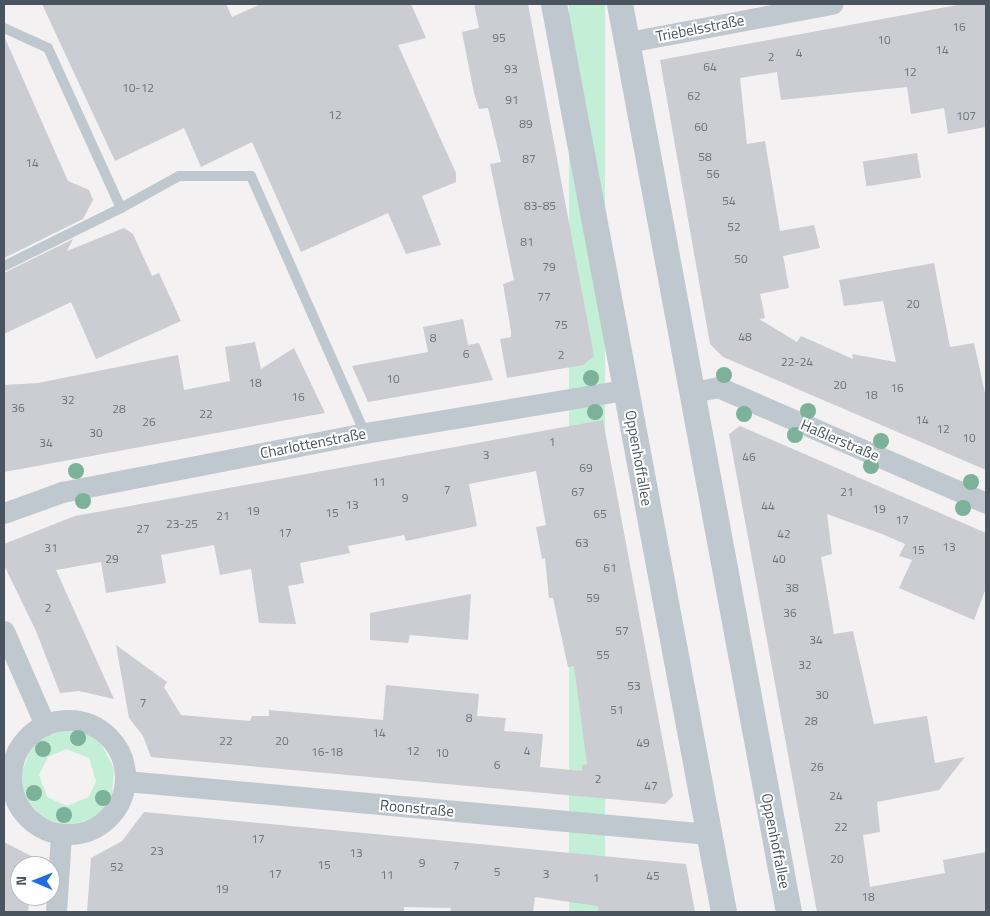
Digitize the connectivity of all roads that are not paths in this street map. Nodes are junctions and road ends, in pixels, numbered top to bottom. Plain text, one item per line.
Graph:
1 (554, 4) edge
2 (620, 4) edge
3 (829, 4) edge
4 (4, 28) edge
5 (628, 42) junction
6 (121, 208) junction
7 (4, 266) edge
8 (626, 390) junction
9 (693, 392) junction
10 (365, 433) junction
11 (986, 503) edge
12 (4, 513) edge
13 (4, 630) edge
14 (45, 725) junction
15 (126, 781) junction
16 (9, 796) edge
17 (61, 834) junction
18 (709, 834) junction
19 (56, 912) edge
20 (724, 912) edge
21 (789, 912) edge

1 - 8 street, Oppenhoffallee
2 - 5 street, Oppenhoffallee
3 - 5 street, Triebelsstraße
4 - 6 lane
5 - 9 street, Oppenhoffallee
6 - 7 lane
6 - 10 lane
8 - 10 street, Charlottenstraße
8 - 18 street, Oppenhoffallee
9 - 11 street, Haßlerstraße
9 - 21 street, Oppenhoffallee
10 - 12 street, Charlottenstraße
13 - 14 street
14 - 15 street
14 - 16 street
15 - 17 street
15 - 18 street, Roonstraße
16 - 17 street
17 - 19 street
18 - 20 street, Oppenhoffallee

